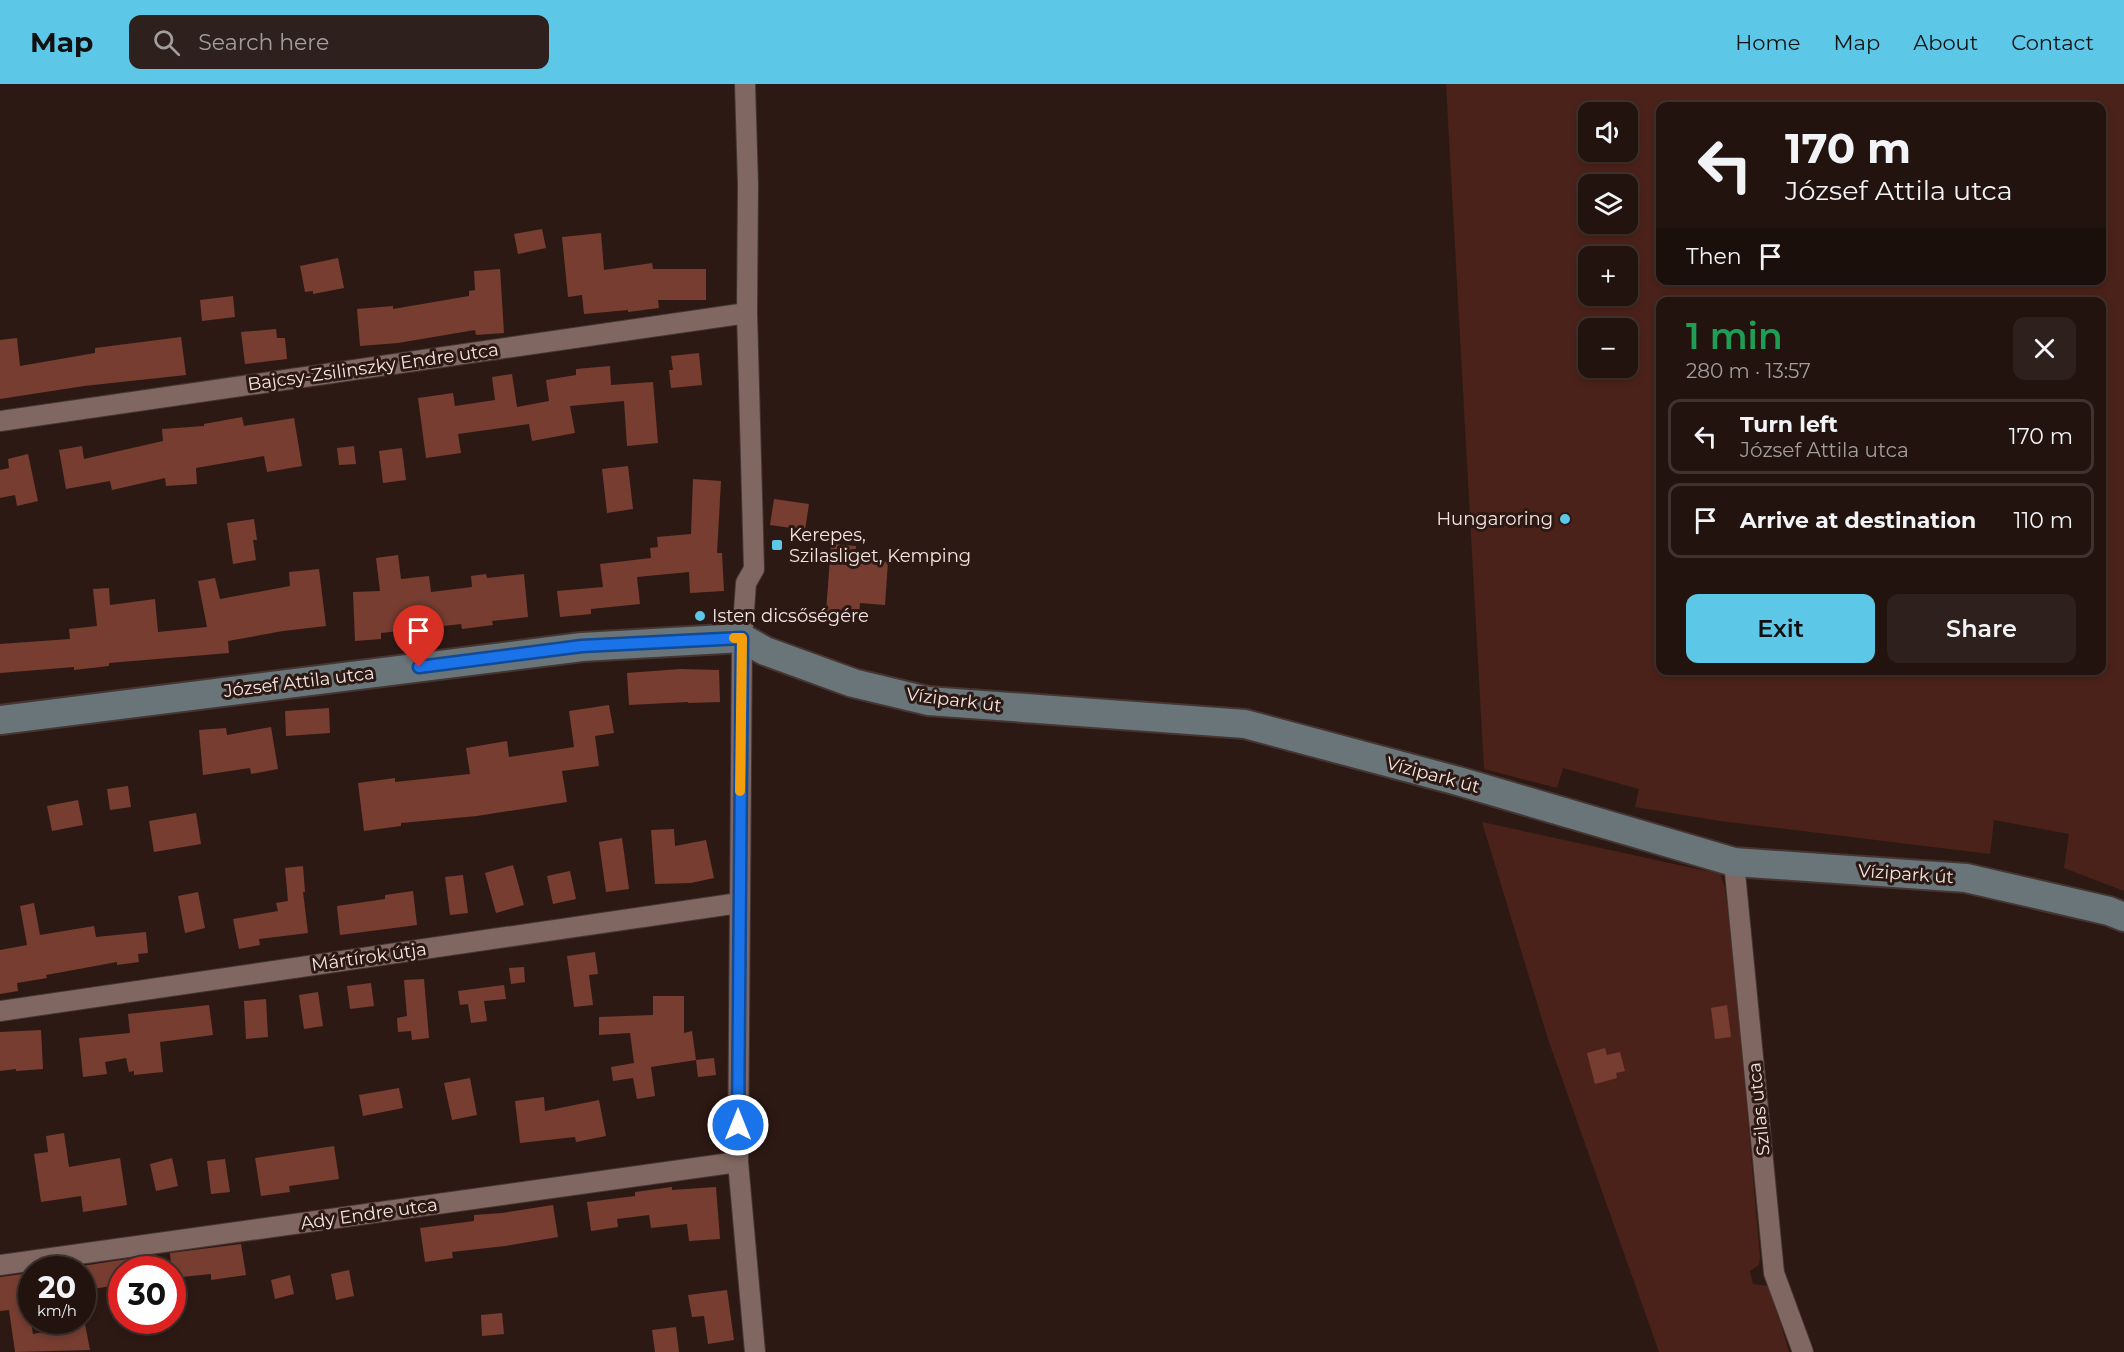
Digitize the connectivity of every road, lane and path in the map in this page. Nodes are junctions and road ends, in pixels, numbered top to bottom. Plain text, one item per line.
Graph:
1 (745, 84) edge
2 (747, 313) junction
3 (0, 421) edge
4 (742, 638) junction
5 (0, 720) edge
6 (1734, 862) junction
7 (739, 903) junction
8 (2124, 917) edge
9 (0, 1011) edge
10 (738, 1162) junction
11 (0, 1265) edge
12 (755, 1352) edge
13 (1803, 1352) edge

1 - 2 street
2 - 3 street, Bajcsy-Zsilinszky Endre utca
2 - 4 street
4 - 5 street, József Attila utca
4 - 6 street, Vízipark út
4 - 7 street
6 - 8 street, Vízipark út
6 - 13 street, Szilas utca
7 - 9 street, Mártírok útja
7 - 10 street
10 - 11 street, Ady Endre utca
10 - 12 street

